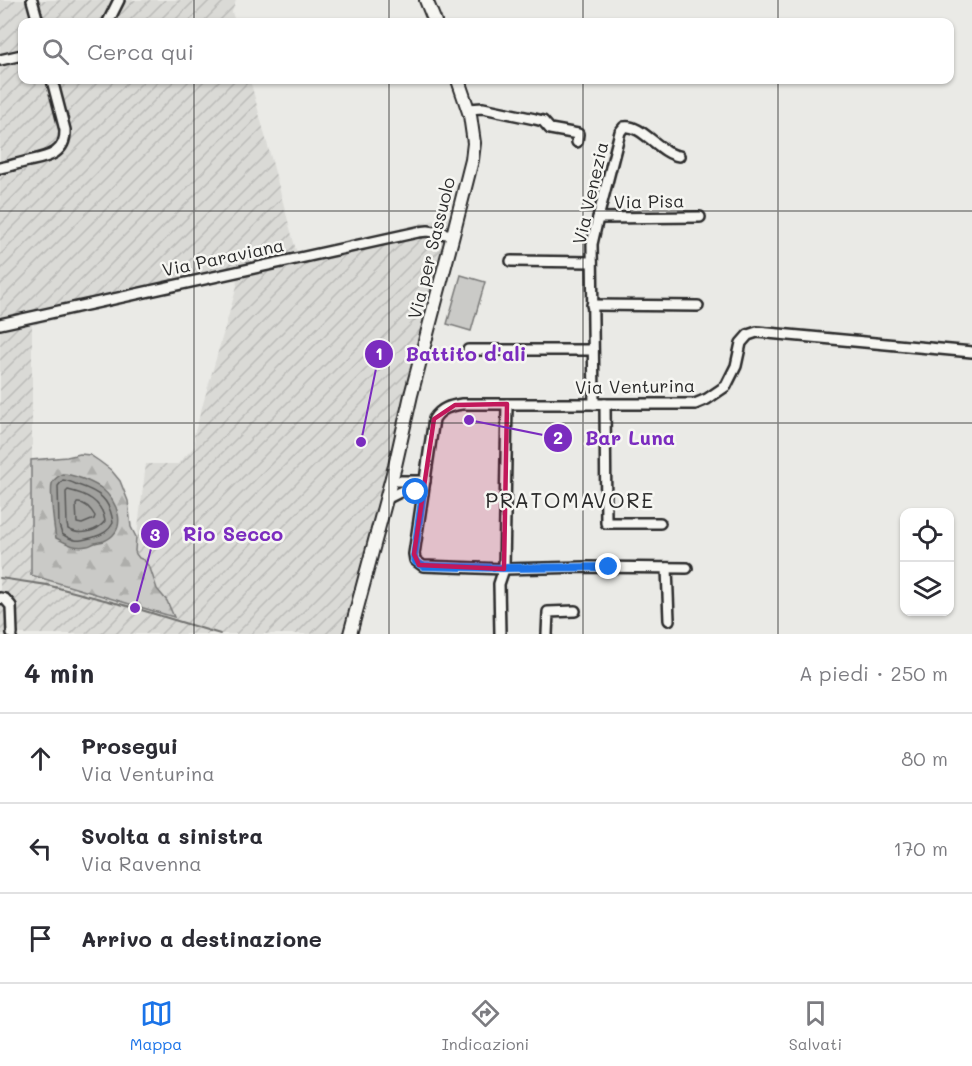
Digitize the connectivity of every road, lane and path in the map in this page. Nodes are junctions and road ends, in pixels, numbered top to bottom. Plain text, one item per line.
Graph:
1 (32, 0) edge
2 (119, 0) edge
3 (426, 0) edge
4 (37, 18) edge
5 (110, 18) edge
6 (433, 18) edge
7 (18, 56) edge
8 (0, 60) edge
9 (53, 84) edge
10 (459, 84) edge
11 (468, 109) junction
12 (577, 142) dead end
13 (679, 156) dead end
14 (0, 168) edge
15 (700, 217) dead end
16 (598, 218) junction
17 (453, 235) junction
18 (511, 261) dead end
19 (592, 262) junction
20 (592, 305) junction
21 (698, 306) dead end
22 (0, 324) edge
23 (468, 350) dead end
24 (593, 350) junction
25 (972, 352) edge
26 (507, 404) junction
27 (594, 404) junction
28 (605, 404) junction
29 (392, 476) junction
30 (425, 481) junction
31 (404, 490) junction
32 (423, 493) junction
33 (386, 499) junction
34 (660, 523) dead end
35 (504, 568) junction
36 (668, 568) junction
37 (687, 568) dead end
38 (0, 598) edge
39 (575, 611) dead end
40 (669, 620) dead end
41 (12, 634) edge
42 (350, 634) edge
43 (500, 634) edge
44 (547, 634) edge

1 - 4 street
2 - 5 street
3 - 6 main road
7 - 8 street
9 - 14 street
10 - 11 main road, Via per Sassuolo
11 - 12 street
11 - 17 main road, Via per Sassuolo
13 - 16 street, Via Venezia
15 - 16 street, Via Pisa
16 - 19 street, Via Venezia
17 - 22 street, Via Paraviana
17 - 29 main road, Via per Sassuolo
18 - 19 street
19 - 20 street, Via Venezia
20 - 21 street
20 - 24 street, Via Venezia
23 - 24 street
24 - 27 street, Via Venezia
25 - 28 street, Via Venturina
26 - 27 street, Via Venturina
26 - 30 street, Via Venturina
26 - 35 street
27 - 28 street, Via Venturina
28 - 34 street
29 - 30 street
29 - 31 street
29 - 33 main road, Via per Sassuolo
30 - 32 street, Via Venturina
31 - 32 street
31 - 33 street
32 - 35 street, Via Venturina
33 - 42 main road, Via per Sassuolo
35 - 36 street
35 - 43 street
36 - 37 street
36 - 40 street
38 - 41 street
39 - 44 street

